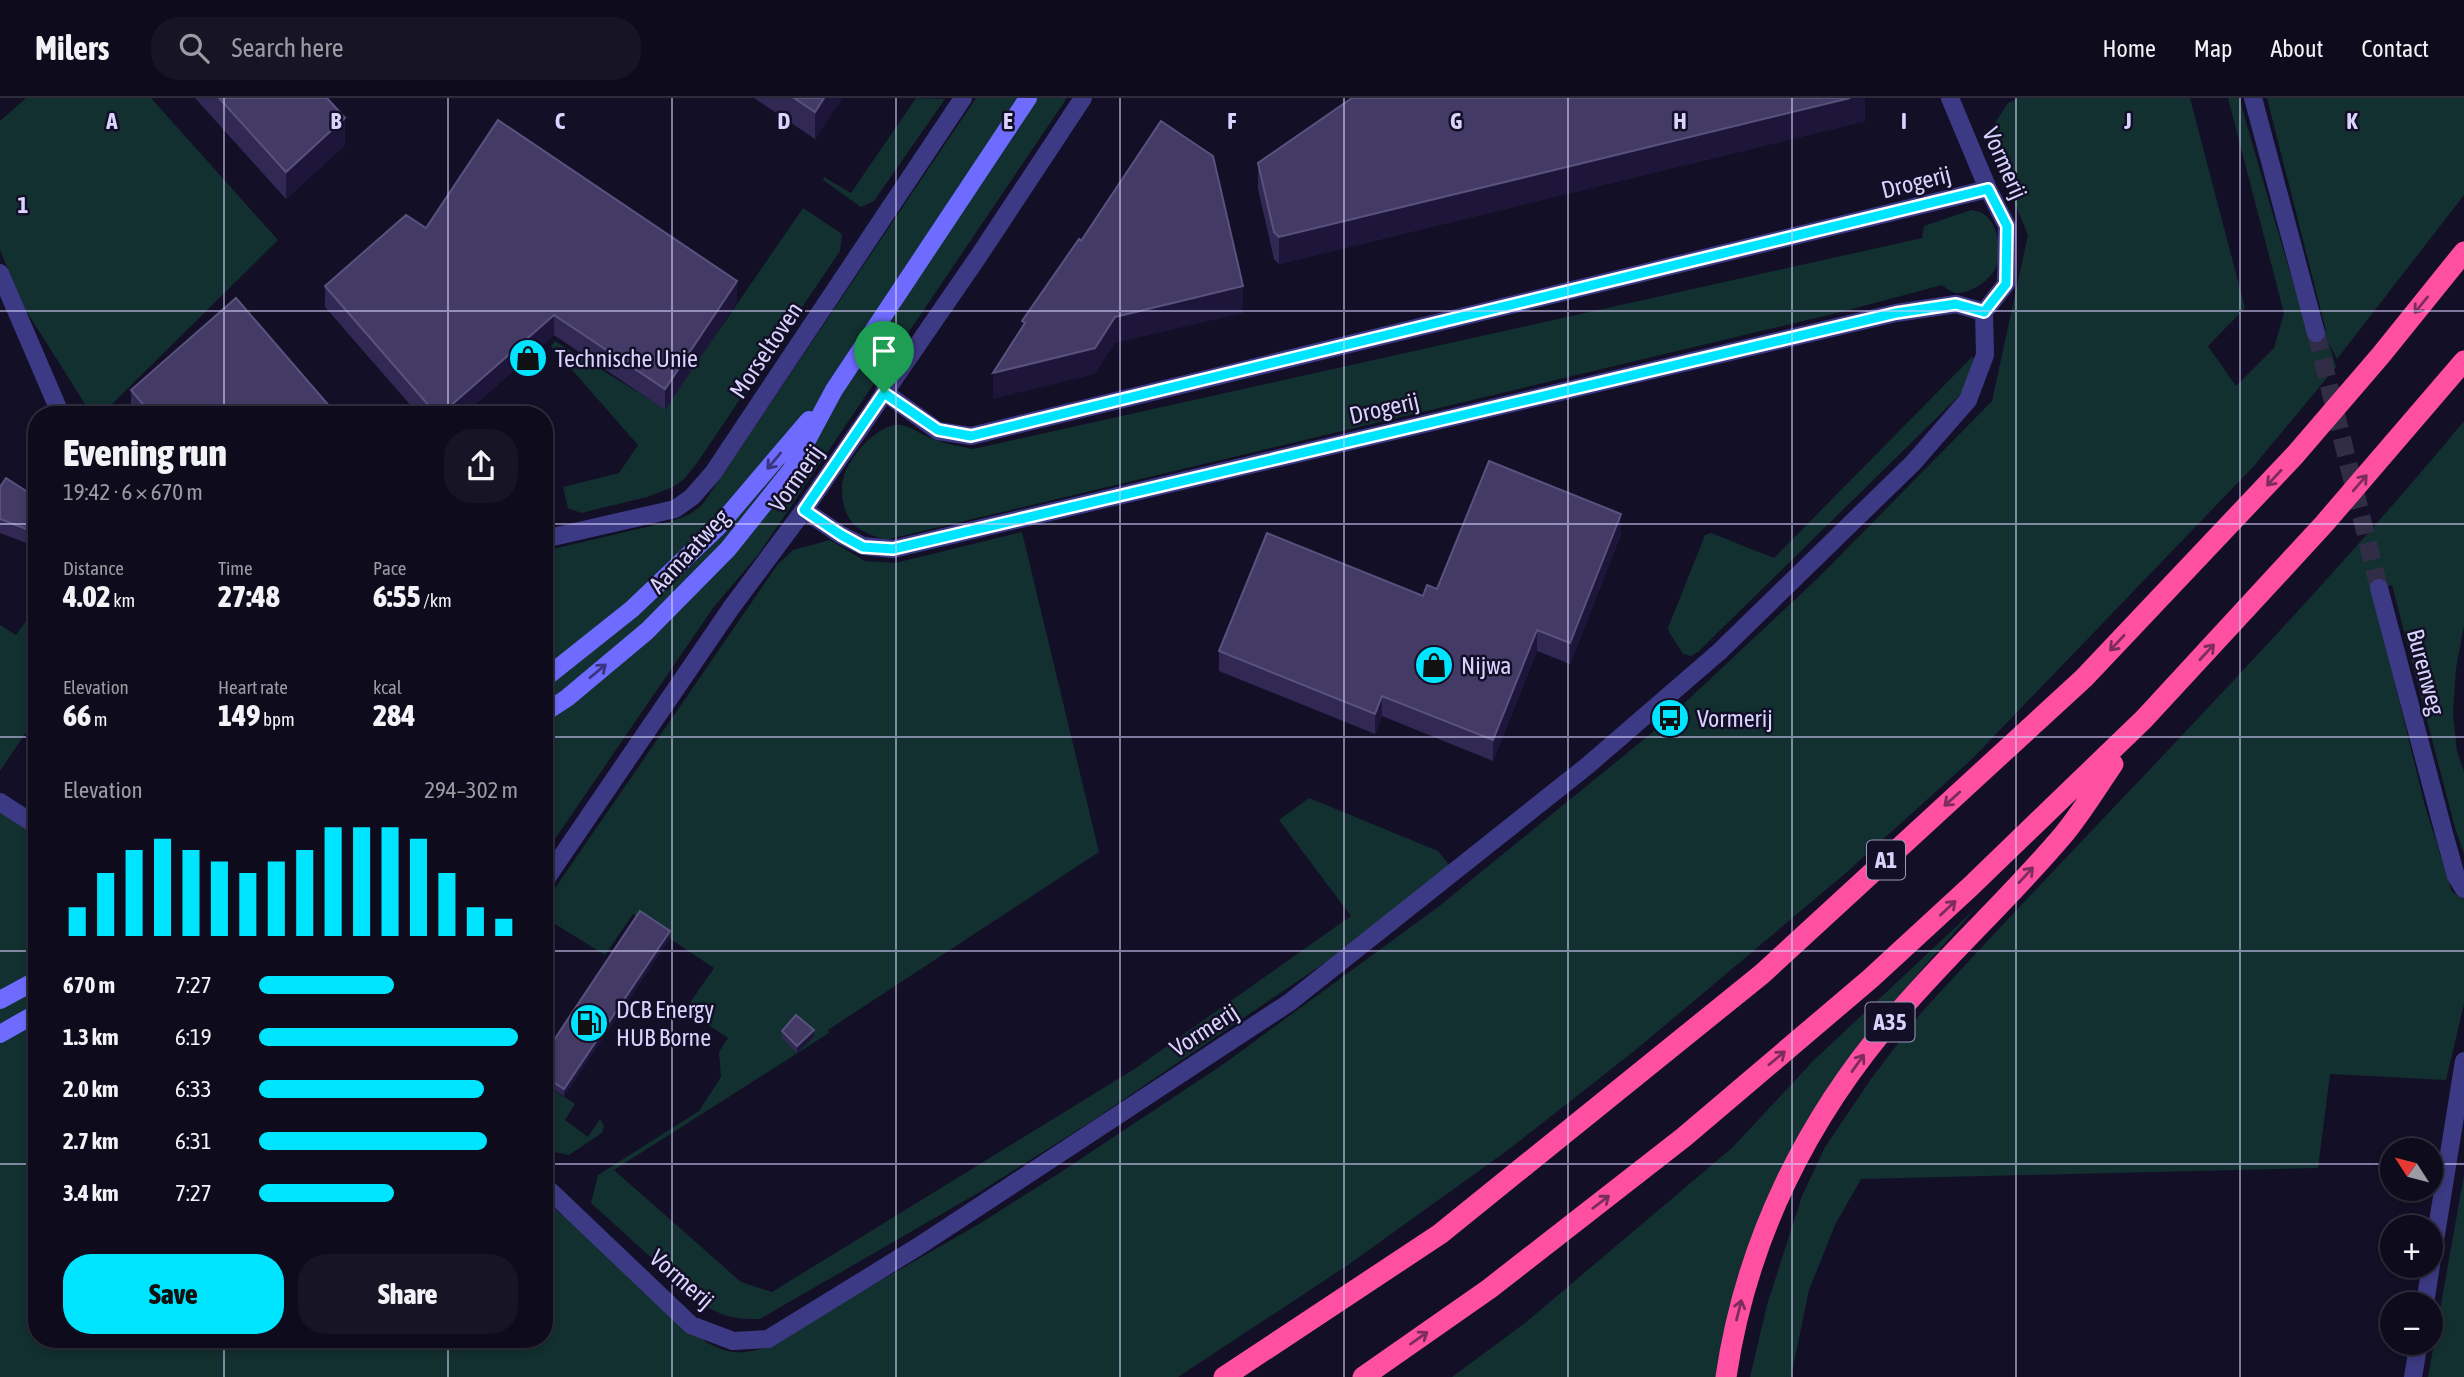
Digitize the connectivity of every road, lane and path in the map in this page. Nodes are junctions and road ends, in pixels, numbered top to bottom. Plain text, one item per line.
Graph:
1 (964, 98) edge
2 (1028, 98) edge
3 (1083, 98) edge
4 (1950, 98) edge
5 (2253, 98) edge
6 (1988, 189) junction
7 (2464, 252) edge
8 (0, 273) edge
9 (1984, 312) junction
10 (2316, 333) tunnel mouth
11 (2464, 360) edge
12 (48, 383) junction
13 (834, 390) junction
14 (884, 393) junction
15 (57, 406) edge
16 (63, 406) edge
17 (804, 510) junction
18 (553, 537) edge
19 (2379, 588) tunnel mouth
20 (553, 672) edge
21 (553, 707) edge
22 (2144, 719) junction
23 (0, 802) edge
24 (28, 820) edge
25 (553, 869) edge
26 (2464, 889) edge
27 (28, 985) edge
28 (0, 1000) edge
29 (28, 1018) edge
30 (0, 1034) edge
31 (2464, 1061) edge
32 (553, 1194) edge
33 (2439, 1215) edge
34 (2416, 1355) edge
35 (1224, 1377) edge
36 (1363, 1377) edge
37 (1726, 1377) edge
38 (2413, 1377) edge

1 - 18 street, Morseltoven
2 - 13 main road, Aamaatweg
3 - 14 street, Vormerij
4 - 6 street, Vormerij
5 - 10 street
6 - 9 street, Vormerij
6 - 14 street, Drogerij
7 -> 35 highway, A1
8 - 12 street
9 - 17 street, Drogerij
9 - 32 street, Vormerij
22 -> 11 highway
12 - 15 street
12 - 16 street
13 -> 20 main road, Aamaatweg
21 -> 13 main road, Aamaatweg
14 - 17 street, Vormerij
17 - 25 street, Vormerij
19 - 26 street, Burenweg
36 -> 22 highway
37 -> 22 highway, A35
23 - 24 street
27 - 28 main road
29 - 30 main road
31 - 33 street
34 - 38 street

